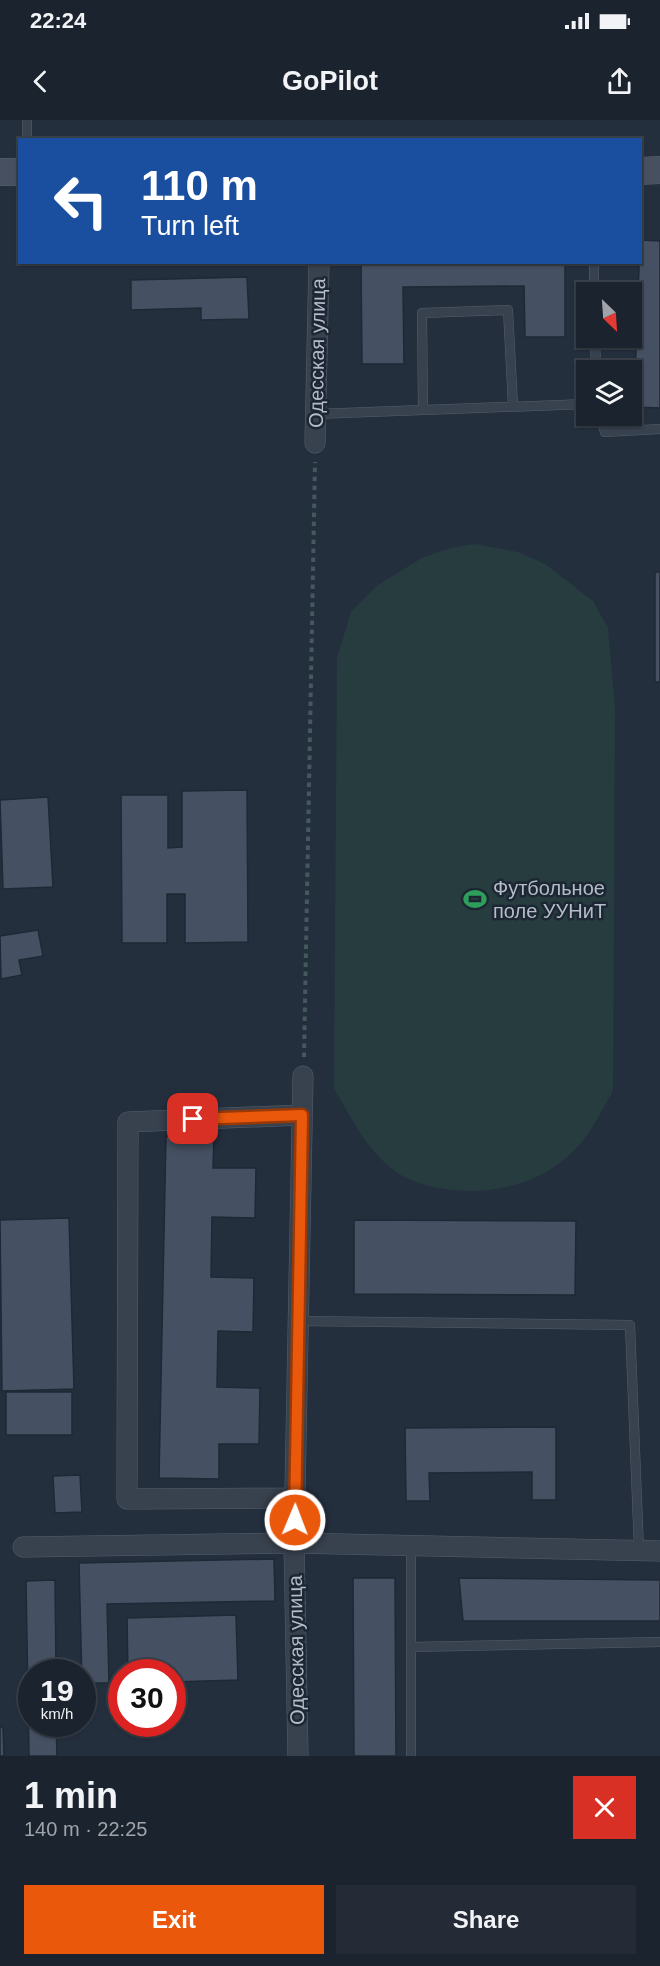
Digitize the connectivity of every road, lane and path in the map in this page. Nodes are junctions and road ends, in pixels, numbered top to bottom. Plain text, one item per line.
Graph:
1 (27, 120) edge
2 (27, 138) edge
3 (660, 170) edge
4 (642, 171) edge
5 (0, 172) edge
6 (18, 172) edge
7 (319, 264) edge
8 (594, 264) edge
9 (594, 282) edge
10 (576, 404) edge
11 (513, 406) junction
12 (423, 410) junction
13 (316, 414) junction
14 (603, 426) edge
15 (660, 429) edge
16 (315, 443) joint
17 (303, 1076) joint
18 (302, 1115) junction
19 (298, 1321) junction
20 (295, 1498) junction
21 (294, 1543) junction
22 (411, 1545) junction
23 (23, 1547) dead end
24 (639, 1550) junction
25 (660, 1551) edge
26 (660, 1642) edge
27 (411, 1647) junction
28 (298, 1756) edge
29 (411, 1756) edge

1 - 2 lane
3 - 4 street
5 - 6 street
7 - 13 street, Одесская улица
8 - 9 lane
10 - 11 lane
11 - 12 lane
11 - 12 lane
12 - 13 lane
13 - 16 street, Одесская улица
14 - 15 lane
16 - 17 path
17 - 18 street, Одесская улица
18 - 19 street, Одесская улица
18 - 20 street
19 - 20 street, Одесская улица
19 - 24 lane
20 - 21 street, Одесская улица
21 - 22 street
21 - 23 street
21 - 28 street, Одесская улица
22 - 24 street
22 - 27 lane
24 - 25 street
26 - 27 lane
27 - 29 lane

